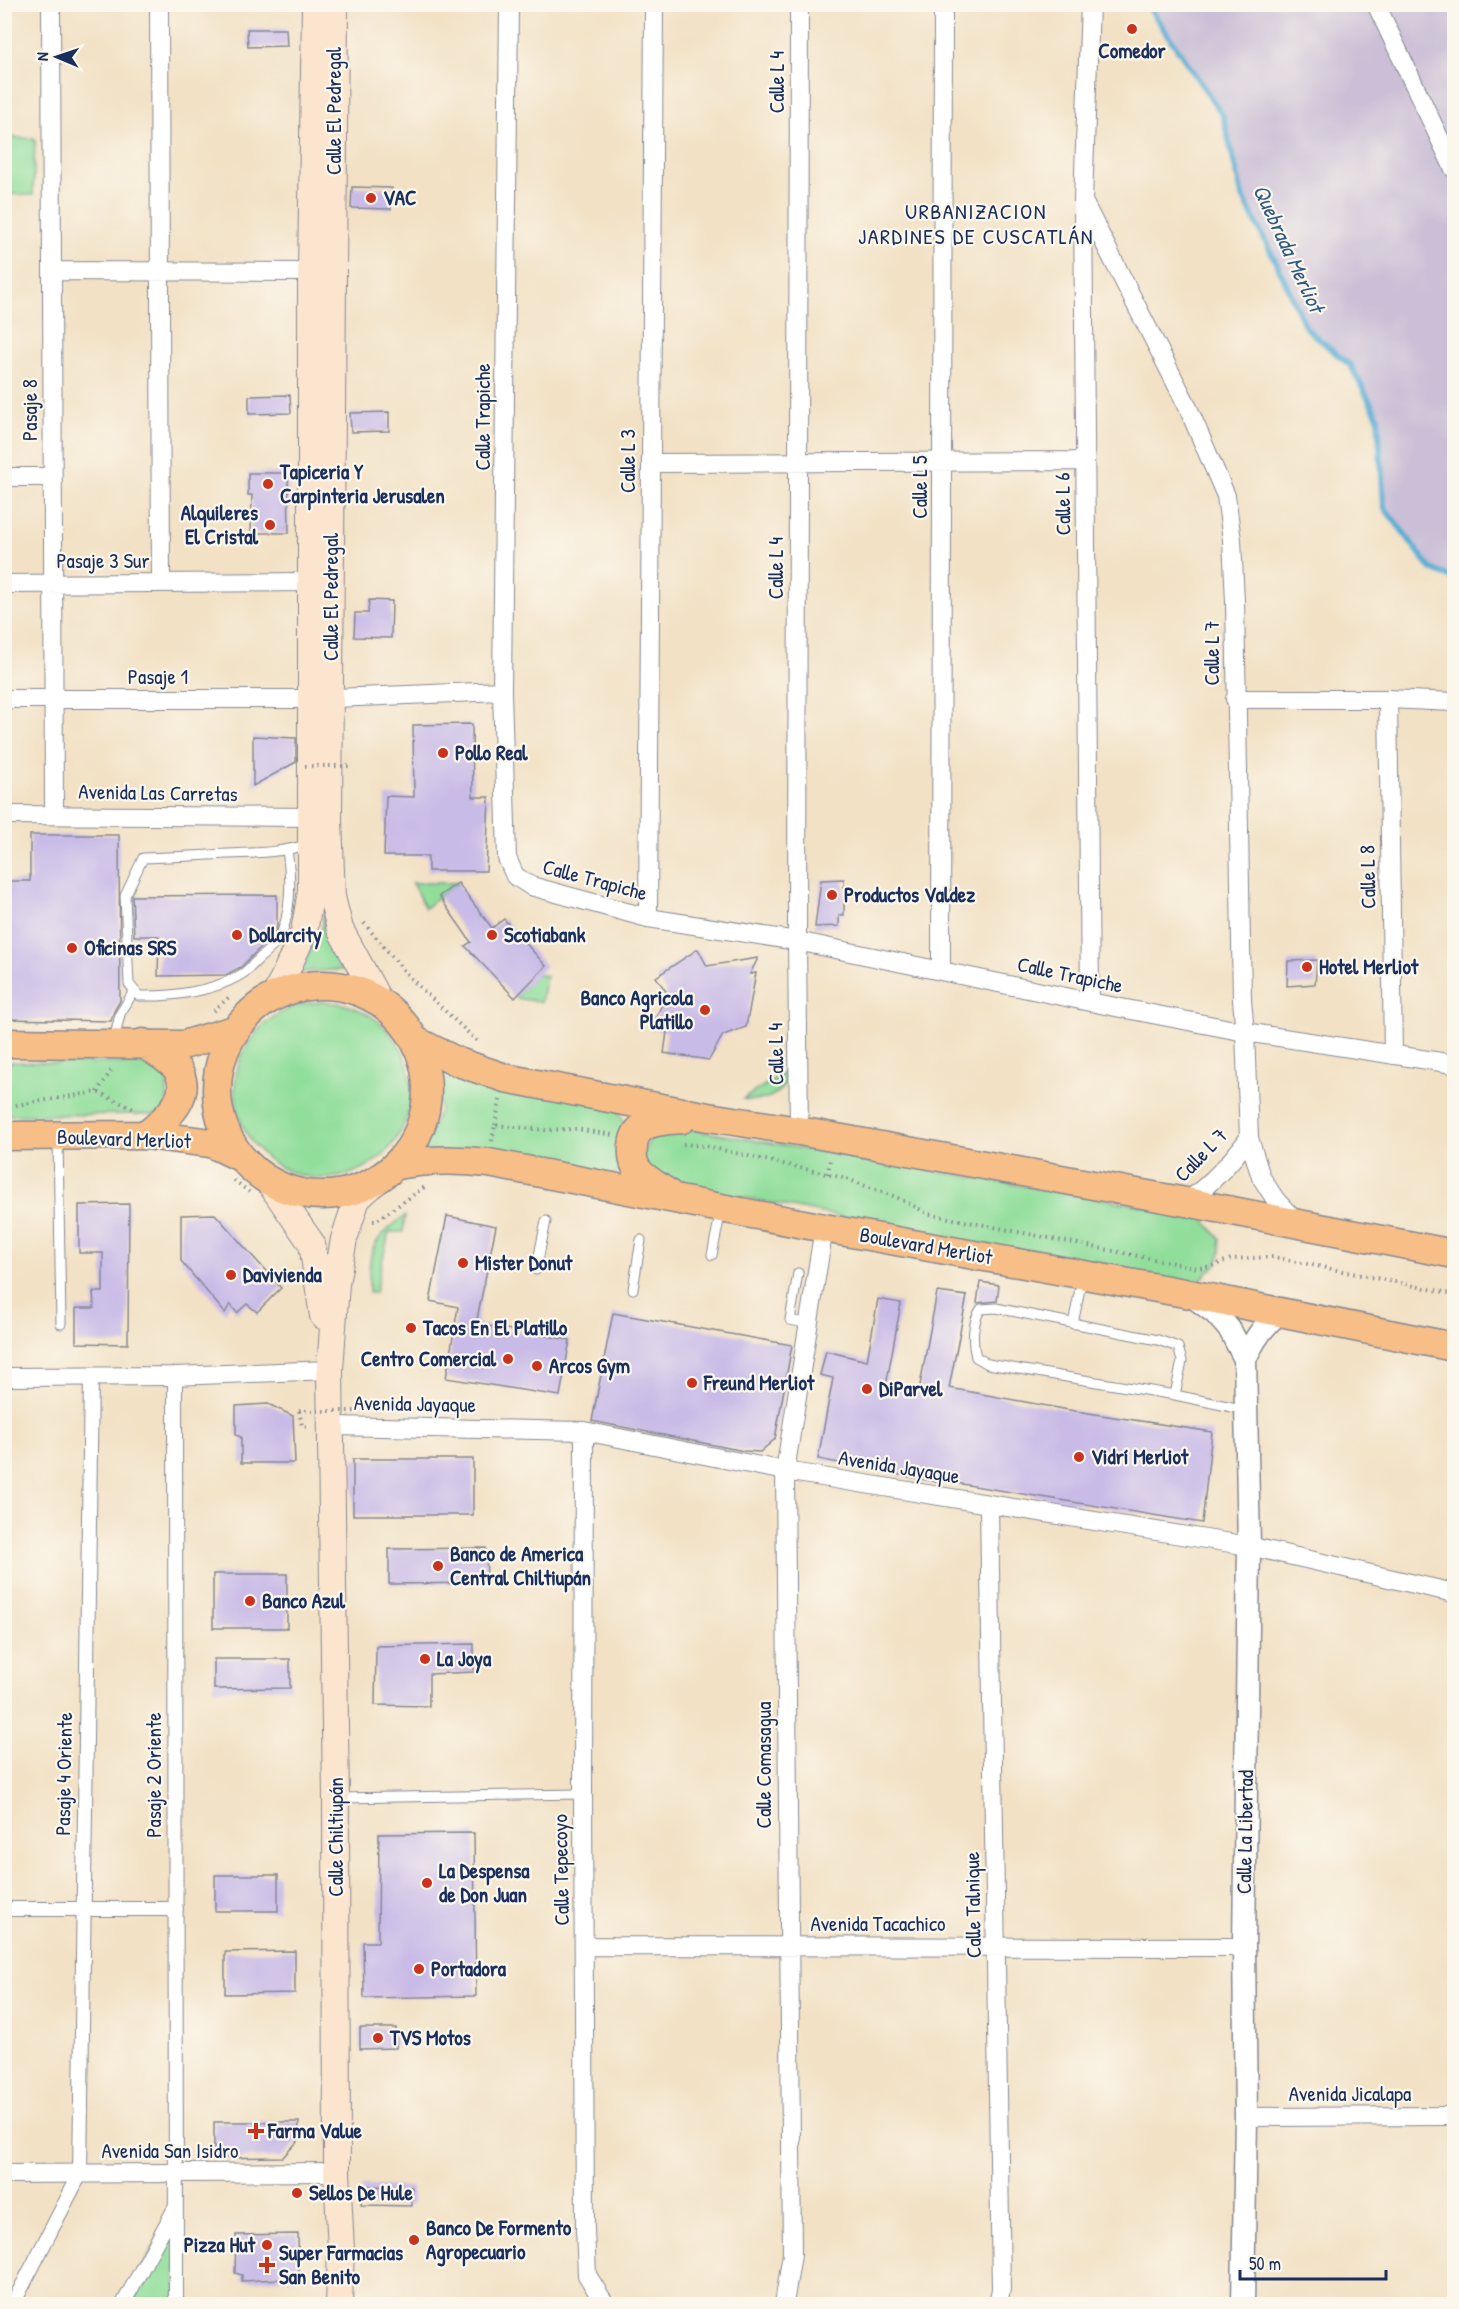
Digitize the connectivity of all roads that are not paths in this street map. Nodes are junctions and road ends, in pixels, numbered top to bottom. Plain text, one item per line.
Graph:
1 (51, 4) edge
2 (159, 4) edge
3 (315, 4) edge
4 (335, 4) edge
5 (508, 4) edge
6 (654, 4) edge
7 (799, 4) edge
8 (943, 4) edge
9 (1090, 4) edge
10 (1376, 4) edge
11 (1455, 170) edge
12 (1083, 201) junction
13 (52, 271) junction
14 (160, 272) junction
15 (311, 272) junction
16 (1085, 461) junction
17 (943, 462) junction
18 (651, 463) junction
19 (799, 463) junction
20 (4, 477) edge
21 (53, 477) junction
22 (311, 582) junction
23 (161, 583) junction
24 (4, 584) edge
25 (53, 584) junction
26 (502, 691) junction
27 (4, 699) edge
28 (54, 699) junction
29 (320, 699) junction
30 (1235, 699) junction
31 (1388, 699) junction
32 (1455, 702) edge
33 (4, 815) edge
34 (54, 815) junction
35 (311, 817) junction
36 (312, 843) junction
37 (287, 850) junction
38 (648, 918) junction
39 (797, 941) junction
40 (942, 970) junction
41 (134, 991) junction
42 (276, 994) junction
43 (378, 999) junction
44 (1090, 1002) junction
45 (234, 1030) junction
46 (1245, 1032) junction
47 (416, 1041) junction
48 (143, 1043) junction
49 (4, 1044) edge
50 (113, 1044) junction
51 (1393, 1055) junction
52 (1455, 1064) edge
53 (708, 1117) junction
54 (799, 1131) junction
55 (58, 1135) junction
56 (147, 1135) junction
57 (4, 1136) edge
58 (1249, 1138) junction
59 (240, 1157) junction
60 (388, 1172) junction
61 (269, 1182) junction
62 (676, 1198) junction
63 (1186, 1202) junction
64 (722, 1208) junction
65 (546, 1221) dead end
66 (1298, 1224) junction
67 (824, 1228) junction
68 (641, 1240) dead end
69 (1455, 1254) edge
70 (712, 1255) dead end
71 (536, 1270) dead end
72 (798, 1273) dead end
73 (1083, 1275) junction
74 (633, 1289) dead end
75 (1190, 1294) junction
76 (1280, 1312) junction
77 (61, 1324) dead end
78 (808, 1324) junction
79 (1073, 1324) junction
80 (1455, 1347) edge
81 (1245, 1359) junction
82 (330, 1370) junction
83 (90, 1376) junction
84 (175, 1376) junction
85 (4, 1377) edge
86 (1175, 1395) junction
87 (1246, 1410) junction
88 (332, 1426) junction
89 (584, 1431) junction
90 (785, 1471) junction
91 (989, 1505) junction
92 (1249, 1546) junction
93 (1455, 1593) edge
94 (583, 1794) junction
95 (336, 1798) junction
96 (4, 1909) edge
97 (176, 1909) junction
98 (82, 1910) junction
99 (584, 1946) junction
100 (788, 1947) junction
101 (997, 1947) junction
102 (1244, 1947) junction
103 (1455, 2116) edge
104 (1246, 2117) junction
105 (337, 2172) junction
106 (176, 2173) junction
107 (4, 2174) edge
108 (80, 2174) junction
109 (176, 2205) junction
110 (14, 2304) edge
111 (123, 2304) edge
112 (176, 2304) edge
113 (339, 2304) edge
114 (605, 2304) edge
115 (784, 2304) edge
116 (998, 2304) edge
117 (1244, 2304) edge

1 - 13 street, Pasaje 8
2 - 14 street
3 - 15 main road, Calle El Pedregal
4 - 29 main road, Calle El Pedregal
5 - 26 street, Calle Trapiche
6 - 18 street, Calle L 3
7 - 19 street, Calle L 4
8 - 17 street, Calle L 5
9 - 12 street, Calle L 6
10 - 11 street
12 - 16 street, Calle L 6
12 - 30 street, Calle L 7
13 - 14 street
13 - 21 street, Pasaje 8
14 - 15 street
14 - 23 street
15 - 22 main road, Calle El Pedregal
16 - 17 street
16 - 44 street, Calle L 6
17 - 19 street
17 - 40 street, Calle L 5
18 - 19 street
18 - 38 street, Calle L 3
19 - 39 street, Calle L 4
20 - 21 street
21 - 25 street, Pasaje 8
22 - 23 street, Pasaje 3 Sur
22 - 29 main road, Calle El Pedregal
23 - 25 street, Pasaje 3 Sur
24 - 25 street, Pasaje 3 Sur
25 - 28 street, Pasaje 8
26 - 29 street, Pasaje 1
26 - 38 street, Calle Trapiche
27 - 28 street, Pasaje 1
28 - 29 street, Pasaje 1
28 - 34 street, Pasaje 8
29 - 35 main road, Calle El Pedregal
29 - 43 main road, Calle El Pedregal
30 - 31 street
30 - 46 street, Calle L 7
31 - 32 street
31 - 51 street, Calle L 8
33 - 34 street, Avenida Las Carretas
34 - 35 street, Avenida Las Carretas
35 - 36 main road, Calle El Pedregal
36 - 37 lane
36 - 42 main road, Calle El Pedregal
37 - 41 lane
37 - 41 lane
38 - 39 street, Calle Trapiche
39 - 40 street, Calle Trapiche
39 - 54 street, Calle L 4
40 - 44 street, Calle Trapiche
41 - 50 lane
42 - 43 main road
42 - 45 main road
43 - 47 main road
44 - 46 street, Calle Trapiche
45 - 48 main road
45 - 59 main road
46 - 51 street, Calle Trapiche
46 - 58 street, Calle L 7
47 - 53 main road
47 - 60 main road
48 - 50 main road
48 - 56 main road
49 - 50 main road
51 - 52 street, Calle Trapiche
53 - 54 main road
53 - 62 main road
54 - 63 main road
55 - 56 main road, Boulevard Merliot
55 - 57 main road, Boulevard Merliot
55 - 77 lane
56 - 59 main road, Boulevard Merliot
58 - 63 street, Calle L 7
58 - 66 street, Calle L 7
59 - 61 main road
60 - 61 main road
60 - 62 main road, Boulevard Merliot
60 - 82 main road, Calle Chiltiupán
61 - 82 main road, Calle Chiltiupán
62 - 64 main road, Boulevard Merliot
63 - 66 main road
64 - 67 main road, Boulevard Merliot
64 - 70 lane
65 - 71 lane
66 - 69 main road
67 - 73 main road, Boulevard Merliot
67 - 78 street, Calle Comasagua
68 - 74 lane
72 - 78 lane
73 - 75 main road, Boulevard Merliot
73 - 79 lane
75 - 76 main road, Boulevard Merliot
75 - 81 street, Calle La Libertad
76 - 80 main road, Boulevard Merliot
76 - 81 street, Calle La Libertad
78 - 90 street, Calle Comasagua
79 - 86 lane
79 - 86 lane
81 - 87 street, Calle La Libertad
82 - 84 street, Avenida Jayaque
82 - 88 main road, Calle Chiltiupán
83 - 84 street, Avenida Jayaque
83 - 85 street, Avenida Jayaque
83 - 98 street, Pasaje 4 Oriente
84 - 97 street, Pasaje 2 Oriente
86 - 87 lane
87 - 92 street, Calle La Libertad
88 - 89 street, Avenida Jayaque
88 - 95 main road, Calle Chiltiupán
89 - 90 street, Avenida Jayaque
89 - 94 street, Calle Tepecoyo
90 - 91 street, Avenida Jayaque
90 - 100 street, Calle Comasagua
91 - 92 street, Avenida Jayaque
91 - 101 street, Calle Talnique
92 - 93 street, Avenida Jayaque
92 - 102 street, Calle La Libertad
94 - 95 lane
94 - 99 street, Calle Tepecoyo
95 - 105 main road, Calle Chiltiupán
96 - 98 street
97 - 98 street
97 - 106 street, Pasaje 2 Oriente
98 - 108 street, Pasaje 4 Oriente
99 - 100 street, Avenida Tacachico
99 - 114 street, Calle Tepecoyo
100 - 101 street, Avenida Tacachico
100 - 115 street, Calle Comasagua
101 - 102 street, Avenida Tacachico
101 - 116 street, Calle Talnique
102 - 104 street, Calle La Libertad
103 - 104 street, Avenida Jicalapa
104 - 117 street, Calle La Libertad
105 - 106 street, Avenida San Isidro
105 - 113 main road, Calle Chiltiupán
106 - 108 street, Avenida San Isidro
106 - 109 street, Pasaje 2 Oriente
107 - 108 street, Avenida San Isidro
108 - 110 street
109 - 111 street
109 - 112 street, Pasaje 2 Oriente

